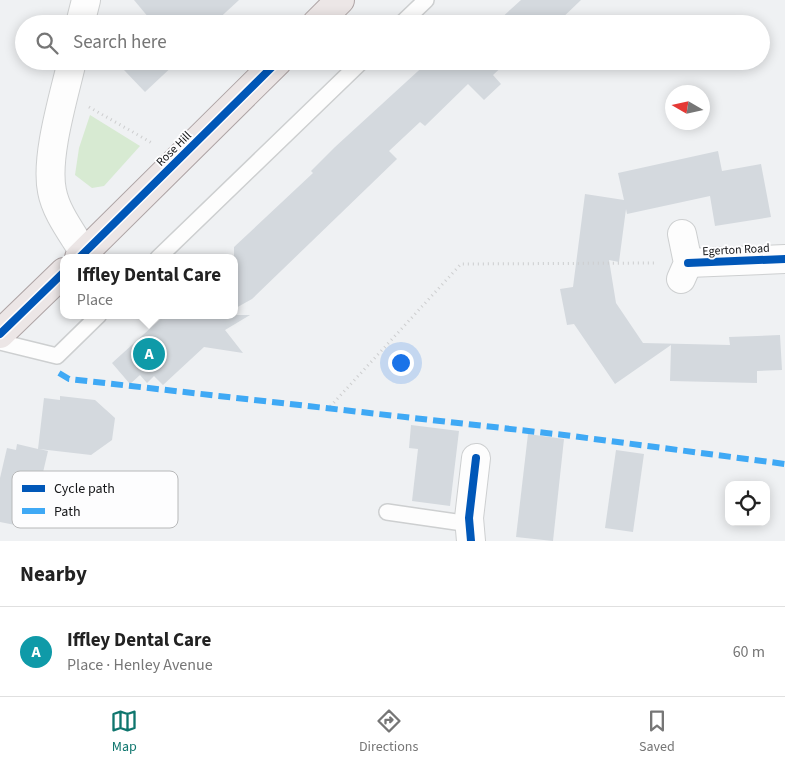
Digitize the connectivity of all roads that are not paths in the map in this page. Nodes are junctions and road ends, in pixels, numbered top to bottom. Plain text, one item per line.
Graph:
1 (86, 0) edge
2 (340, 0) edge
3 (426, 0) edge
4 (82, 15) edge
5 (325, 15) edge
6 (410, 15) edge
7 (70, 70) edge
8 (269, 70) edge
9 (353, 70) edge
10 (682, 234) dead end
11 (81, 254) edge
12 (83, 254) edge
13 (162, 254) edge
14 (785, 259) edge
15 (60, 276) edge
16 (95, 319) edge
17 (0, 334) edge
18 (0, 342) edge
19 (476, 458) dead end
20 (387, 512) dead end
21 (470, 533) edge

1 - 4 main road
2 - 5 main road
3 - 6 lane
7 - 11 main road
8 - 12 main road, Rose Hill
9 - 13 lane
10 - 14 main road, Egerton Road
15 - 17 main road
16 - 18 lane
19 - 21 main road
20 - 21 lane

